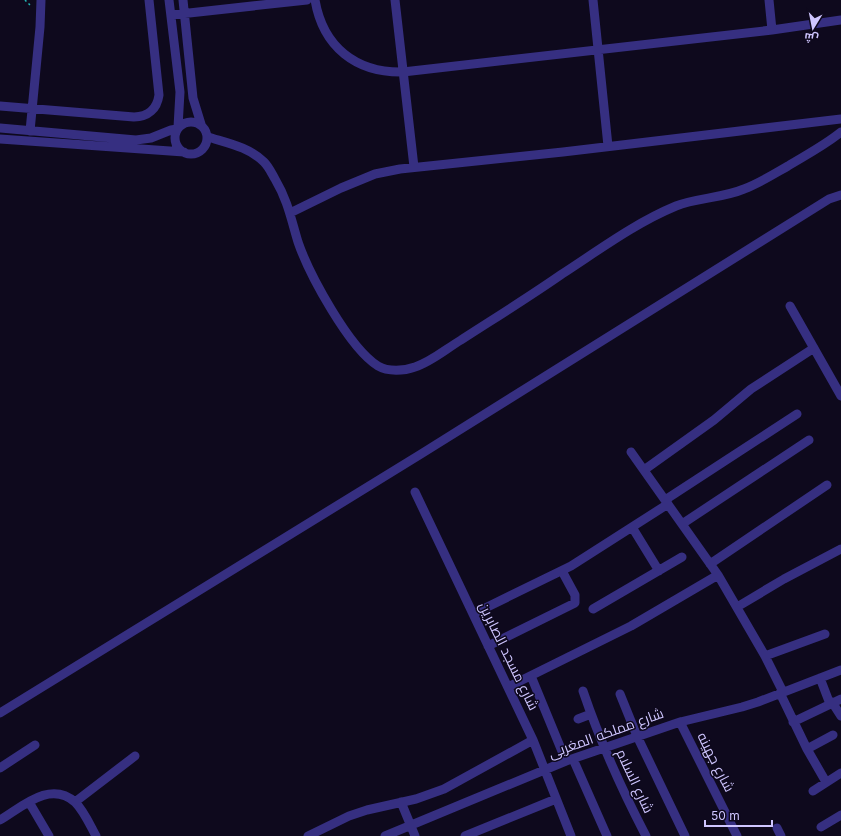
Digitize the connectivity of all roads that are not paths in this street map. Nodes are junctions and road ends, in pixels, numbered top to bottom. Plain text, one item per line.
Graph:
1 (41, 0) edge
2 (149, 0) edge
3 (169, 0) edge
4 (182, 0) edge
5 (308, 0) edge
6 (315, 0) edge
7 (395, 0) edge
8 (593, 0) edge
9 (769, 0) edge
10 (184, 14) junction
11 (171, 15) junction
12 (841, 20) edge
13 (772, 30) junction
14 (598, 50) junction
15 (403, 72) junction
16 (0, 106) edge
17 (32, 108) junction
18 (841, 120) edge
19 (201, 124) junction
20 (0, 128) edge
21 (178, 128) junction
22 (30, 131) junction
23 (841, 132) edge
24 (208, 137) junction
25 (0, 139) edge
26 (608, 146) junction
27 (184, 152) junction
28 (414, 167) junction
29 (841, 195) edge
30 (290, 213) junction
31 (790, 306) dead end
32 (814, 348) junction
33 (838, 380) edge
34 (841, 396) edge
35 (797, 414) dead end
36 (809, 440) dead end
37 (631, 452) dead end
38 (644, 470) junction
39 (827, 485) dead end
40 (415, 492) dead end
41 (666, 502) junction
42 (682, 524) junction
43 (632, 527) junction
44 (841, 549) edge
45 (682, 557) dead end
46 (710, 564) junction
47 (562, 571) junction
48 (659, 571) junction
49 (718, 575) junction
50 (737, 607) junction
51 (593, 609) dead end
52 (473, 614) junction
53 (825, 634) dead end
54 (488, 646) junction
55 (765, 656) junction
56 (841, 670) edge
57 (530, 676) junction
58 (820, 678) junction
59 (508, 687) junction
60 (583, 691) dead end
61 (781, 692) junction
62 (620, 694) dead end
63 (834, 702) edge
64 (0, 713) edge
65 (591, 714) junction
66 (841, 716) edge
67 (578, 720) dead end
68 (680, 722) junction
69 (792, 722) junction
70 (833, 735) dead end
71 (637, 736) junction
72 (533, 740) junction
73 (35, 745) dead end
74 (605, 748) junction
75 (807, 749) junction
76 (135, 756) dead end
77 (569, 760) junction
78 (0, 768) edge
79 (545, 770) junction
80 (841, 772) edge
81 (826, 782) junction
82 (813, 791) dead end
83 (556, 799) junction
84 (29, 802) junction
85 (75, 802) junction
86 (401, 802) junction
87 (841, 815) edge
88 (0, 820) edge
89 (410, 825) junction
90 (821, 827) dead end
91 (569, 835) edge
92 (49, 836) edge
93 (96, 836) edge
94 (308, 836) edge
95 (385, 836) edge
96 (415, 836) edge
97 (465, 836) edge
98 (607, 836) edge
99 (646, 836) edge
100 (685, 836) edge
101 (738, 836) edge

1 - 17 street
2 - 17 street
3 - 11 street
4 - 10 street
5 - 10 street
6 - 15 street
7 - 15 street
8 - 14 street
9 - 13 street
10 - 11 street
10 - 19 street
11 - 21 street
12 - 13 street
13 - 14 street
14 - 15 street
14 - 26 street
15 - 28 street
16 - 17 street
17 - 22 street
18 - 26 street
19 - 21 street
19 - 24 street
20 - 22 street
21 - 22 street
21 - 27 street
23 - 30 street
24 - 27 street
24 - 30 street
25 - 27 street
26 - 28 street
28 - 30 street
29 - 64 street
31 - 32 street
32 - 33 street
32 - 38 street
33 - 34 street
35 - 41 street
36 - 42 street
37 - 38 street
38 - 41 street
39 - 46 street
40 - 52 street, شارع مسجد الصابرين
41 - 42 street
41 - 43 street
42 - 46 street
43 - 47 street
43 - 48 street
44 - 50 street
45 - 48 street
46 - 49 street
47 - 52 street
47 - 54 street
48 - 51 street
49 - 50 street
49 - 57 street
50 - 55 street
52 - 54 street, شارع مسجد الصابرين
53 - 55 street
54 - 59 street, شارع مسجد الصابرين
55 - 61 street
56 - 58 street, شارع مملكه المغربى
57 - 59 street
57 - 77 street
58 - 61 street, شارع مملكه المغربى
58 - 63 street
59 - 72 street, شارع مسجد الصابرين
60 - 65 street, شارع السلام
61 - 68 street, شارع مملكه المغربى
61 - 69 street
62 - 71 street
63 - 66 street
63 - 69 street
65 - 67 street
65 - 74 street, شارع السلام
68 - 71 street, شارع مملكه المغربى
68 - 101 street, شارع جهينه
69 - 75 street
70 - 75 street
71 - 74 street, شارع مملكه المغربى
71 - 100 street
72 - 79 street, شارع مسجد الصابرين
72 - 86 street
73 - 78 street
74 - 77 street, شارع مملكه المغربى
74 - 99 street, شارع السلام
75 - 81 street
76 - 85 street
77 - 79 street, شارع مملكه المغربى
77 - 98 street
79 - 83 street, شارع مسجد الصابرين
79 - 89 street, شارع مملكه المغربى
80 - 81 street
81 - 82 street
83 - 91 street, شارع مسجد الصابرين
83 - 97 street
84 - 85 street
84 - 88 street
84 - 92 street
85 - 93 street
86 - 89 street
86 - 94 street
87 - 90 street
89 - 95 street, شارع مملكه المغربى
89 - 96 street

